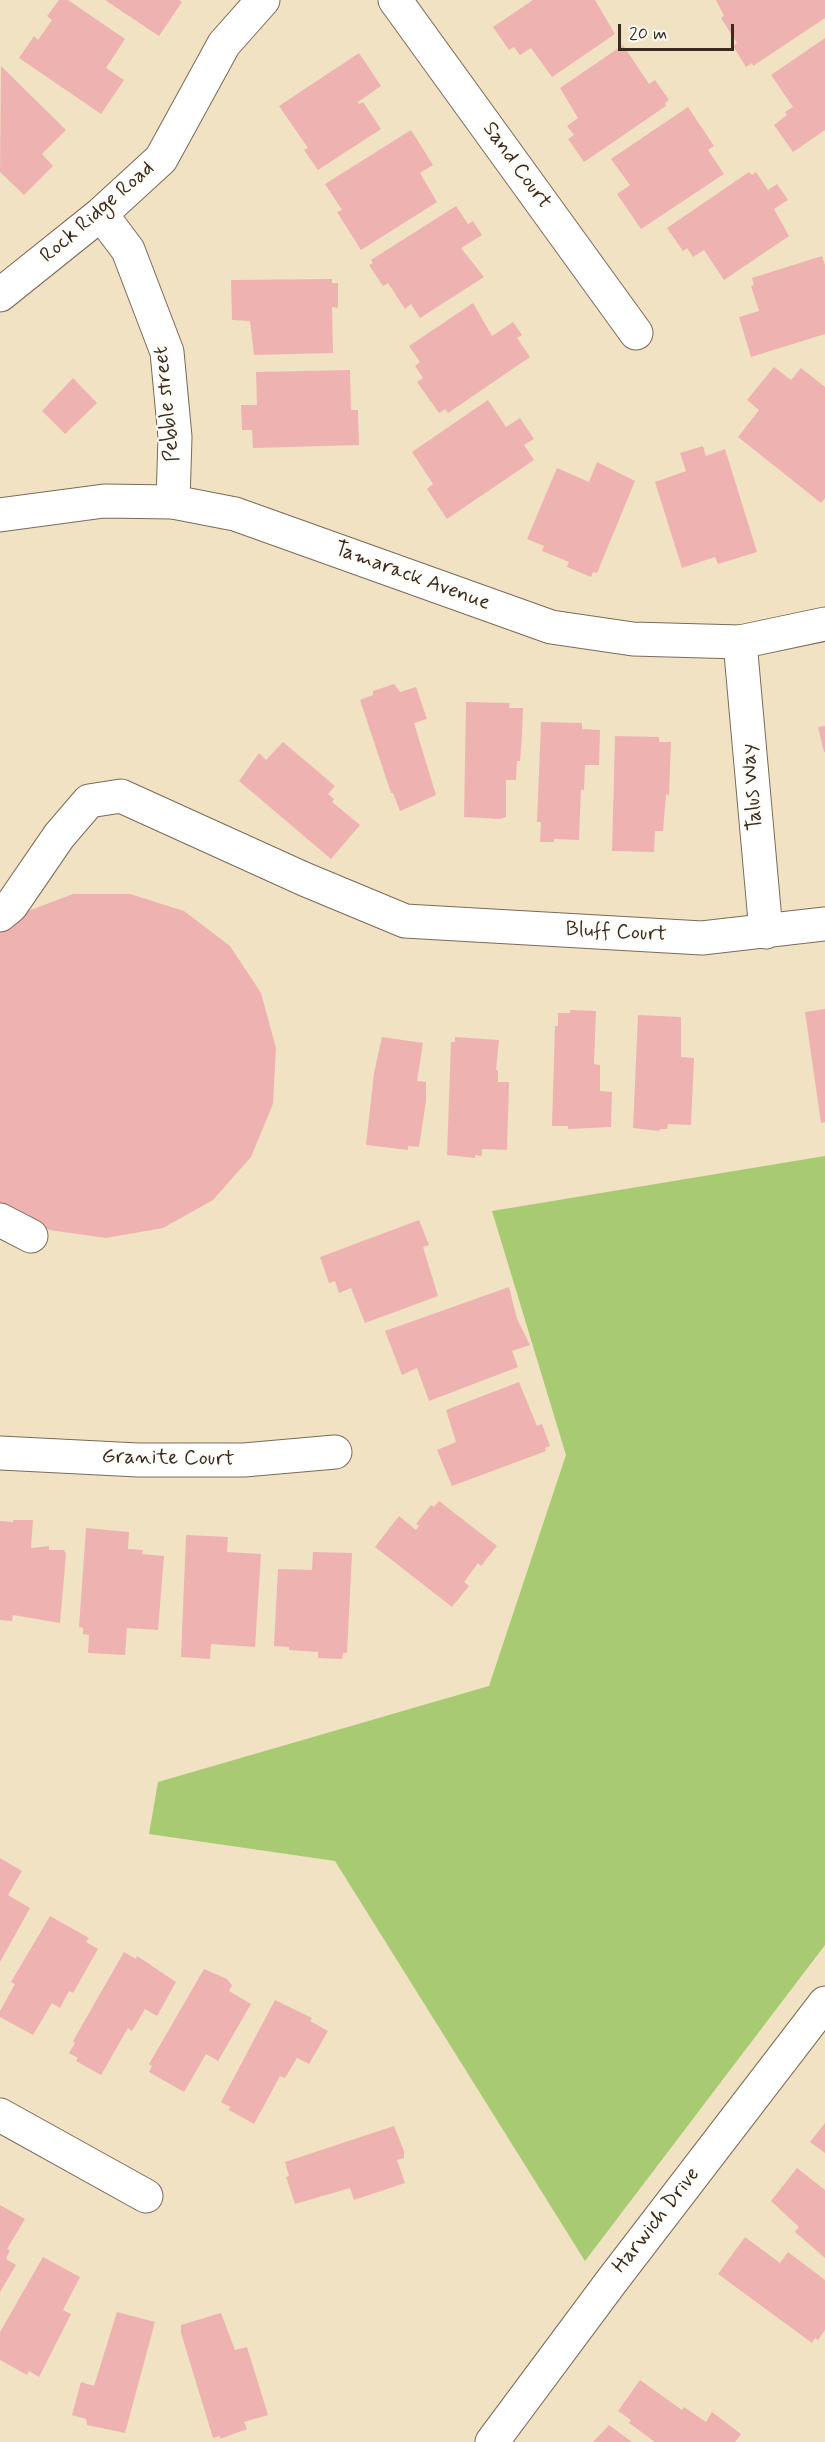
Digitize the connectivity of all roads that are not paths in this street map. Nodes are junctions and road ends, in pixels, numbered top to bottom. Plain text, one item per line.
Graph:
1 (263, 0) edge
2 (395, 0) edge
3 (101, 214) junction
4 (0, 295) edge
5 (636, 333) dead end
6 (173, 502) junction
7 (0, 515) edge
8 (825, 624) edge
9 (740, 642) junction
10 (0, 915) edge
11 (825, 924) edge
12 (766, 932) junction
13 (0, 1220) edge
14 (31, 1236) dead end
15 (335, 1452) dead end
16 (0, 1453) edge
17 (825, 2003) edge
18 (0, 2115) edge
19 (146, 2196) dead end
20 (492, 2442) edge

1 - 3 street, Rock Ridge Road
2 - 5 street, Sand Court
3 - 4 street, Rock Ridge Road
3 - 6 street, Pebble street
6 - 7 street, Tamarack Avenue
6 - 9 street, Tamarack Avenue
8 - 9 street, Tamarack Avenue
9 - 12 street, Talus Way
10 - 12 street, Bluff Court
11 - 12 street, Bluff Court
13 - 14 street
15 - 16 street, Granite Court
17 - 20 street, Harwich Drive
18 - 19 street

